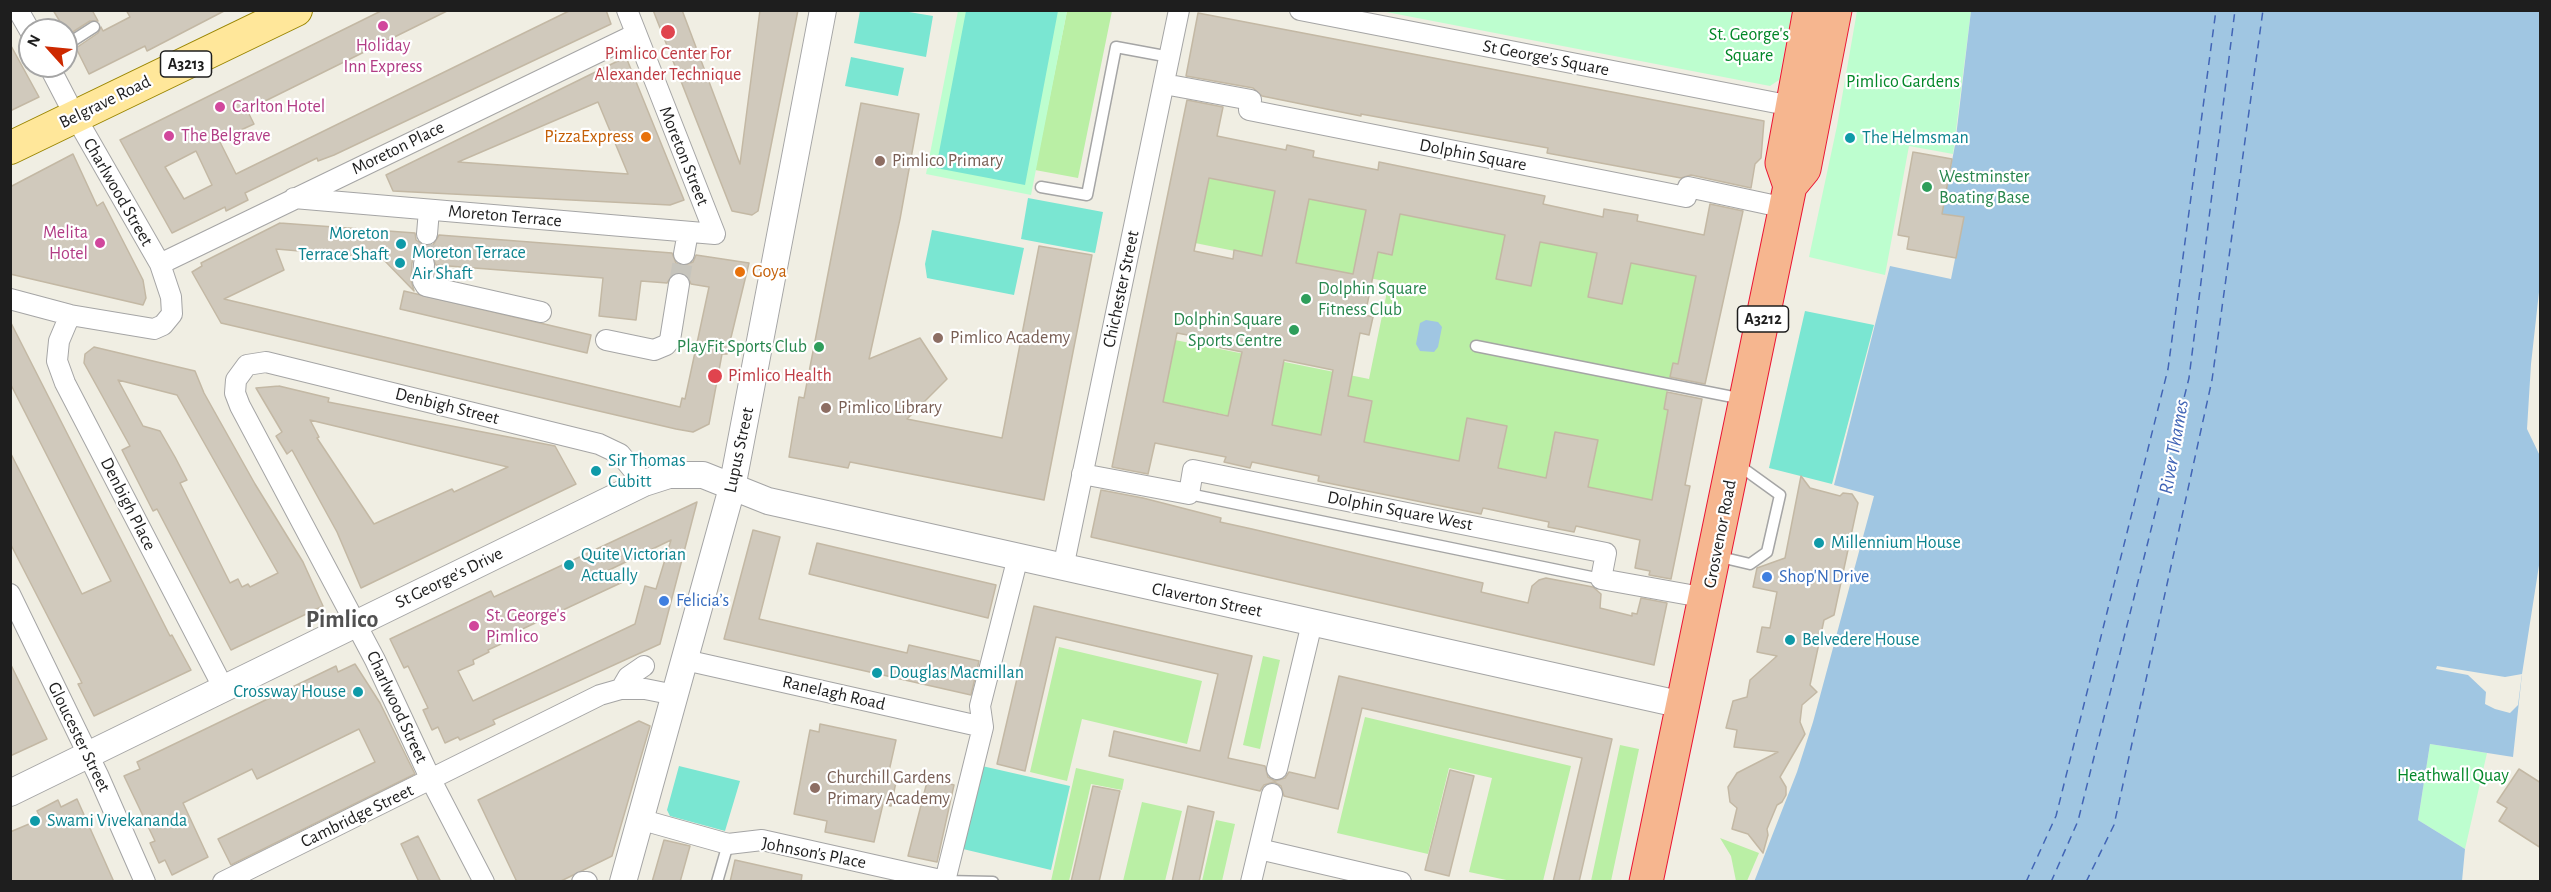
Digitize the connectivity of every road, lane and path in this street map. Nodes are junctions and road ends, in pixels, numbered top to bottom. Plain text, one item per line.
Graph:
1 (296, 10) edge
2 (627, 10) edge
3 (823, 10) edge
4 (1179, 10) edge
5 (1300, 10) edge
6 (1810, 10) edge
7 (1835, 10) edge
8 (94, 27) dead end
9 (636, 34) junction
10 (78, 37) edge
11 (1170, 57) junction
12 (55, 78) edge
13 (1164, 84) junction
14 (1792, 106) junction
15 (75, 116) junction
16 (10, 148) edge
17 (1041, 187) dead end
18 (1788, 197) junction
19 (294, 198) junction
20 (429, 210) junction
21 (688, 232) junction
22 (427, 234) tunnel mouth
23 (715, 234) joint
24 (684, 254) tunnel mouth
25 (160, 264) junction
26 (424, 264) tunnel mouth
27 (679, 284) tunnel mouth
28 (10, 299) edge
29 (541, 312) dead end
30 (70, 315) junction
31 (606, 340) dead end
32 (1476, 346) dead end
33 (240, 374) joint
34 (1747, 400) junction
35 (1734, 462) junction
36 (1082, 474) junction
37 (644, 483) junction
38 (732, 489) junction
39 (1189, 494) junction
40 (1715, 556) junction
41 (1018, 557) junction
42 (1063, 568) junction
43 (1601, 579) junction
44 (10, 594) edge
45 (1707, 598) junction
46 (1312, 622) junction
47 (356, 624) junction
48 (685, 660) junction
49 (644, 666) dead end
50 (224, 688) junction
51 (621, 689) junction
52 (675, 695) junction
53 (1683, 705) junction
54 (982, 728) junction
55 (88, 755) junction
56 (1277, 769) dead end
57 (431, 780) junction
58 (10, 793) edge
59 (1272, 794) dead end
60 (639, 819) junction
61 (728, 844) junction
62 (1259, 849) junction
63 (945, 881) edge
64 (146, 882) edge
65 (223, 882) edge
66 (484, 882) edge
67 (582, 882) edge
68 (587, 882) edge
69 (622, 882) edge
70 (717, 882) edge
71 (993, 882) edge
72 (1251, 882) edge
73 (1401, 882) edge
74 (1646, 882) edge

1 - 15 main road, Belgrave Road / A3213
2 - 9 street, Moreton Street
3 - 38 street, Lupus Street
4 - 11 street, Chichester Street
5 - 14 street, St George's Square
6 - 14 highway, Grosvenor Road / A3212
7 - 18 highway, Grosvenor Road / A3212
8 - 10 lane
9 - 19 street, Moreton Place
9 - 23 street, Moreton Street
11 - 13 street, Chichester Street
11 - 17 lane
12 - 15 street, Charlwood Street
13 - 18 street, Dolphin Square
13 - 36 street, Chichester Street
14 - 18 highway, Grosvenor Road / A3212
15 - 16 main road, Belgrave Road / A3213
15 - 25 street, Charlwood Street
18 - 34 highway, Grosvenor Road / A3212
19 - 20 street, Moreton Terrace
19 - 25 street, Moreton Place
20 - 21 street, Moreton Terrace
20 - 22 street
21 - 23 street, Moreton Terrace
21 - 24 street
25 - 30 street, Charlwood Street
26 - 29 street
27 - 31 street
28 - 30 street
30 - 50 street, Denbigh Place
32 - 34 lane
33 - 37 street, Denbigh Street
33 - 47 street, Charlwood Street
34 - 35 highway, Grosvenor Road / A3212
35 - 40 highway, Grosvenor Road / A3212
35 - 40 lane
36 - 39 street
36 - 42 street, Chichester Street
37 - 38 street, St George's Drive
37 - 47 street, St George's Drive
38 - 41 street, Claverton Street
38 - 48 street, Lupus Street
39 - 43 lane
39 - 43 street, Dolphin Square West
40 - 45 highway, Grosvenor Road / A3212
41 - 42 street, Claverton Street
41 - 54 street
42 - 46 street, Claverton Street
43 - 45 street
44 - 55 street, Gloucester Street
45 - 53 highway, Grosvenor Road / A3212
46 - 53 street, Claverton Street
46 - 56 street
47 - 50 street, St George's Drive
47 - 57 street, Charlwood Street
48 - 52 street, Lupus Street
48 - 54 street, Ranelagh Road
49 - 51 street, Cambridge Street
50 - 55 street, St George's Drive
51 - 52 street, Cambridge Street
51 - 57 street, Cambridge Street
52 - 60 street, Lupus Street
53 - 74 highway, Grosvenor Road / A3212
54 - 63 street
55 - 58 street, St George's Drive
55 - 64 street, Gloucester Street
57 - 65 street, Cambridge Street
57 - 66 street, Charlwood Street
59 - 62 street
60 - 61 street, Johnson's Place
60 - 69 street, Lupus Street
61 - 63 street, Johnson's Place
61 - 70 lane
62 - 72 street
62 - 73 street
63 - 71 lane
67 - 68 street

